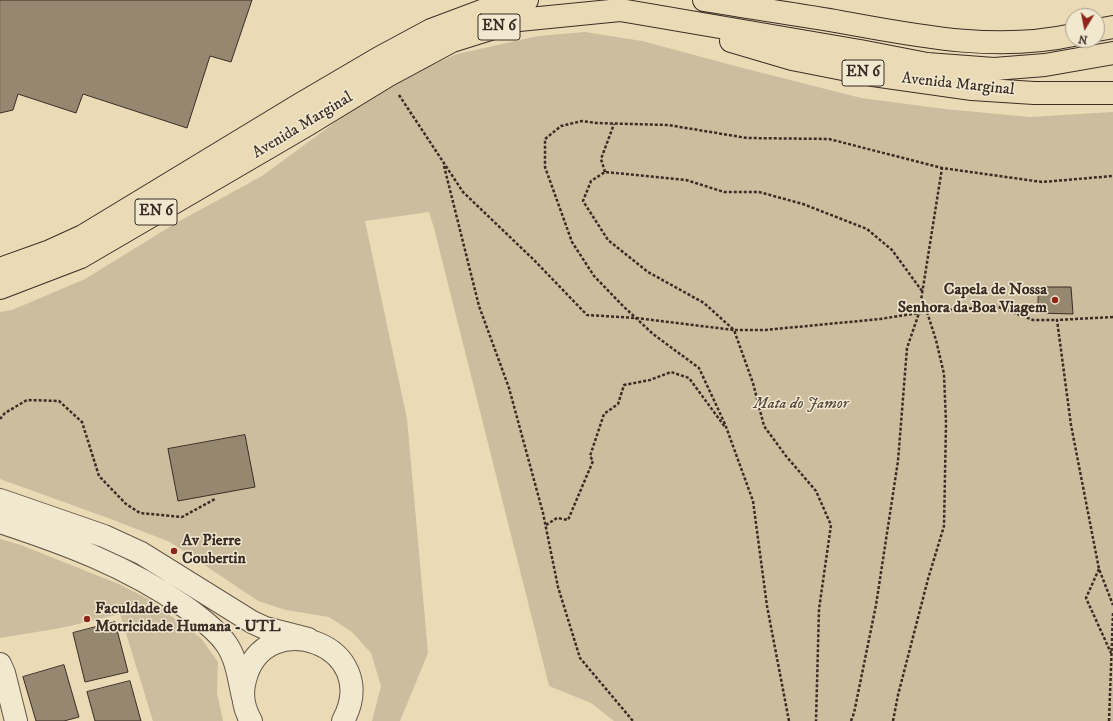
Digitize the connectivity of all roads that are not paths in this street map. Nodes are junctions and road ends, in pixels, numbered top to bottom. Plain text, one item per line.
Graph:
1 (527, 0) edge
2 (704, 0) edge
3 (620, 10) junction
4 (1065, 37) edge
5 (1113, 54) edge
6 (383, 67) junction
7 (1113, 93) edge
8 (0, 269) edge
9 (0, 288) edge
10 (0, 500) edge
11 (0, 522) edge
12 (308, 639) junction
13 (0, 664) edge
14 (243, 697) junction
15 (346, 718) edge
16 (16, 721) edge
17 (252, 721) edge

1 - 6 main road, Avenida Marginal / EN 6
2 - 4 main road
3 - 5 main road, Avenida Marginal / EN 6
3 - 6 main road, Avenida Marginal / EN 6
3 - 7 main road, Avenida Marginal / EN 6
6 - 8 main road, Avenida Marginal / EN 6
6 - 9 main road, Avenida Marginal / EN 6
10 - 12 street
11 - 14 street
12 - 14 street
12 - 15 street
13 - 16 street
14 - 17 street

